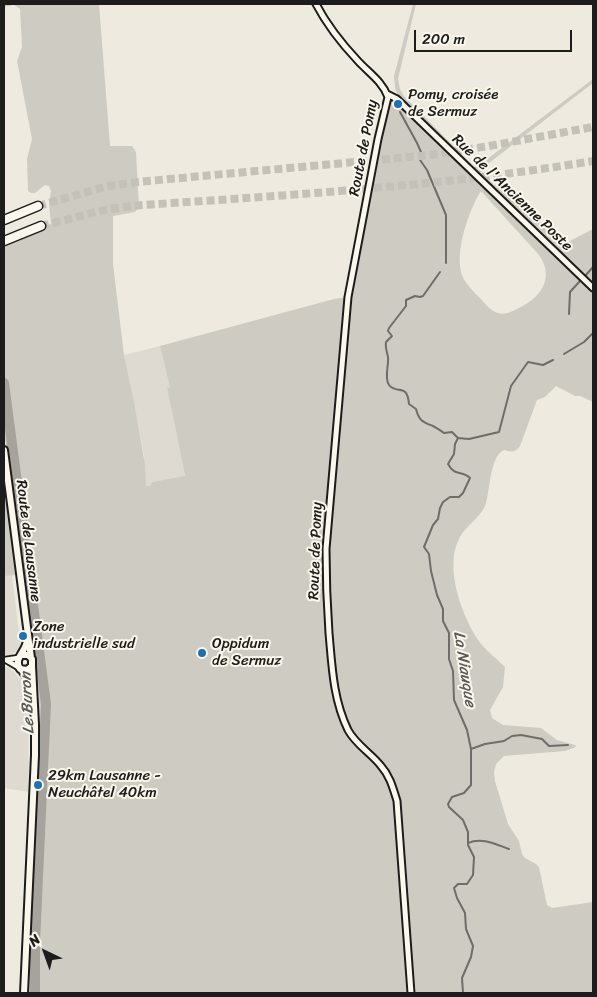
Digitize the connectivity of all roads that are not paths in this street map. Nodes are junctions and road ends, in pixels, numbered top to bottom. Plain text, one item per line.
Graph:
1 (316, 4) edge
2 (387, 94) junction
3 (38, 206) tunnel mouth
4 (4, 220) edge
5 (41, 226) tunnel mouth
6 (4, 241) edge
7 (593, 288) edge
8 (4, 450) edge
9 (28, 635) junction
10 (20, 656) junction
11 (31, 658) junction
12 (5, 660) edge
13 (32, 666) junction
14 (19, 668) junction
15 (34, 698) junction
16 (24, 993) edge
17 (411, 993) edge

1 - 2 street, Rue de l'Ancienne Poste
2 - 7 street, Rue de l'Ancienne Poste
2 - 17 street, Route de Pomy
3 - 4 highway
5 - 6 highway
8 - 9 main road, Route de Lausanne
9 - 10 main road, Route de Lausanne
9 - 11 main road, Route de Lausanne
10 - 11 main road
10 - 12 street
10 - 14 main road
11 - 13 main road
12 - 14 street
13 - 14 main road
13 - 15 main road
14 - 15 main road
15 - 16 main road

